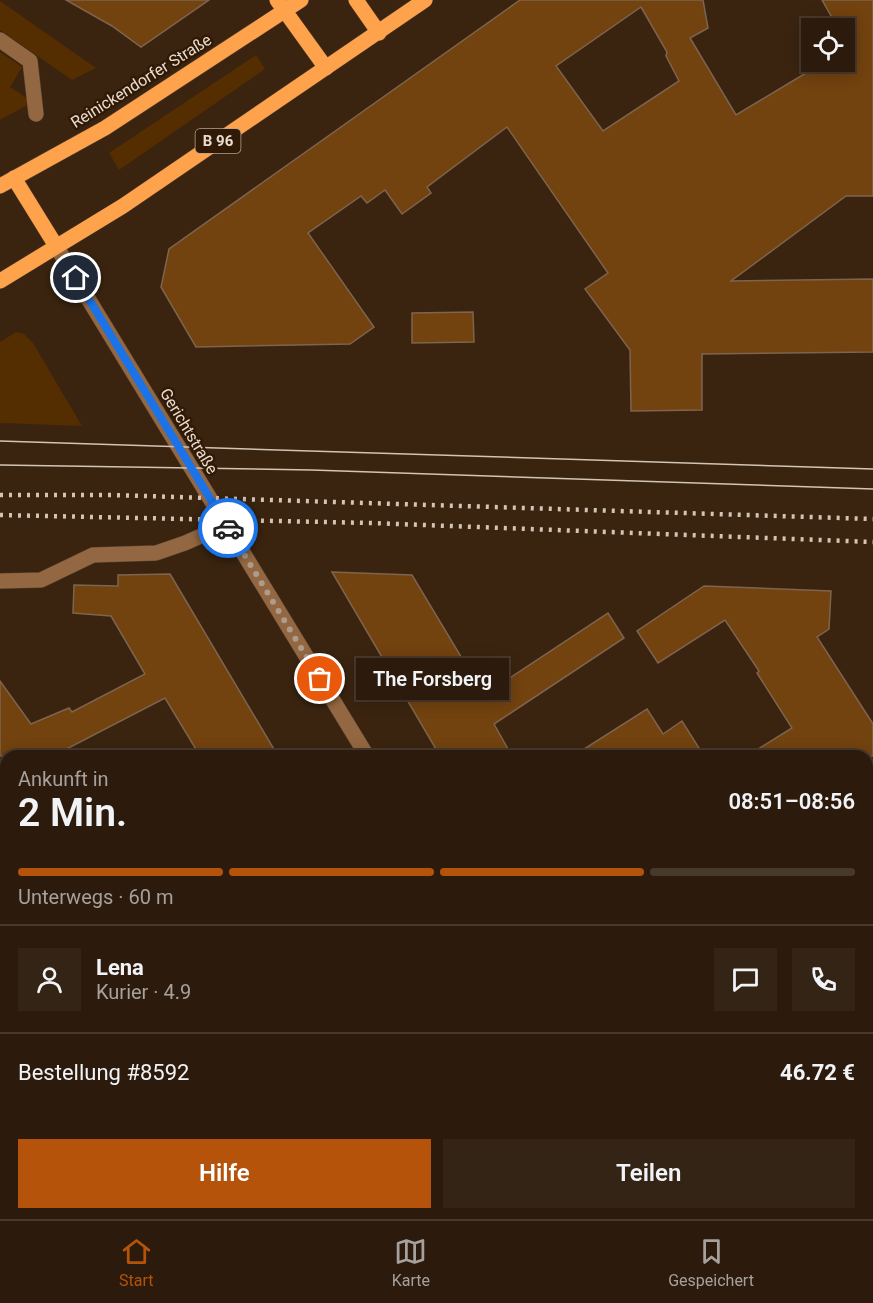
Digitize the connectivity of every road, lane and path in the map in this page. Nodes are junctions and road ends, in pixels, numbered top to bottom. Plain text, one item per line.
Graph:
1 (301, 0) edge
2 (356, 0) edge
3 (425, 0) edge
4 (281, 6) edge
5 (379, 33) junction
6 (0, 40) edge
7 (326, 68) junction
8 (36, 114) dead end
9 (14, 178) junction
10 (0, 186) edge
11 (56, 246) junction
12 (0, 281) edge
13 (226, 525) junction
14 (0, 581) edge
15 (363, 750) edge

1 - 4 main road, Reinickendorfer Straße
2 - 5 main road
3 - 5 main road
4 - 7 main road
4 - 9 main road, Reinickendorfer Straße
5 - 7 main road, B 96
6 - 8 street
7 - 11 main road, B 96
9 - 10 main road, Reinickendorfer Straße
9 - 11 main road
11 - 12 main road, B 96
11 - 13 street, Gerichtstraße
13 - 14 street
13 - 15 street, Gerichtstraße

